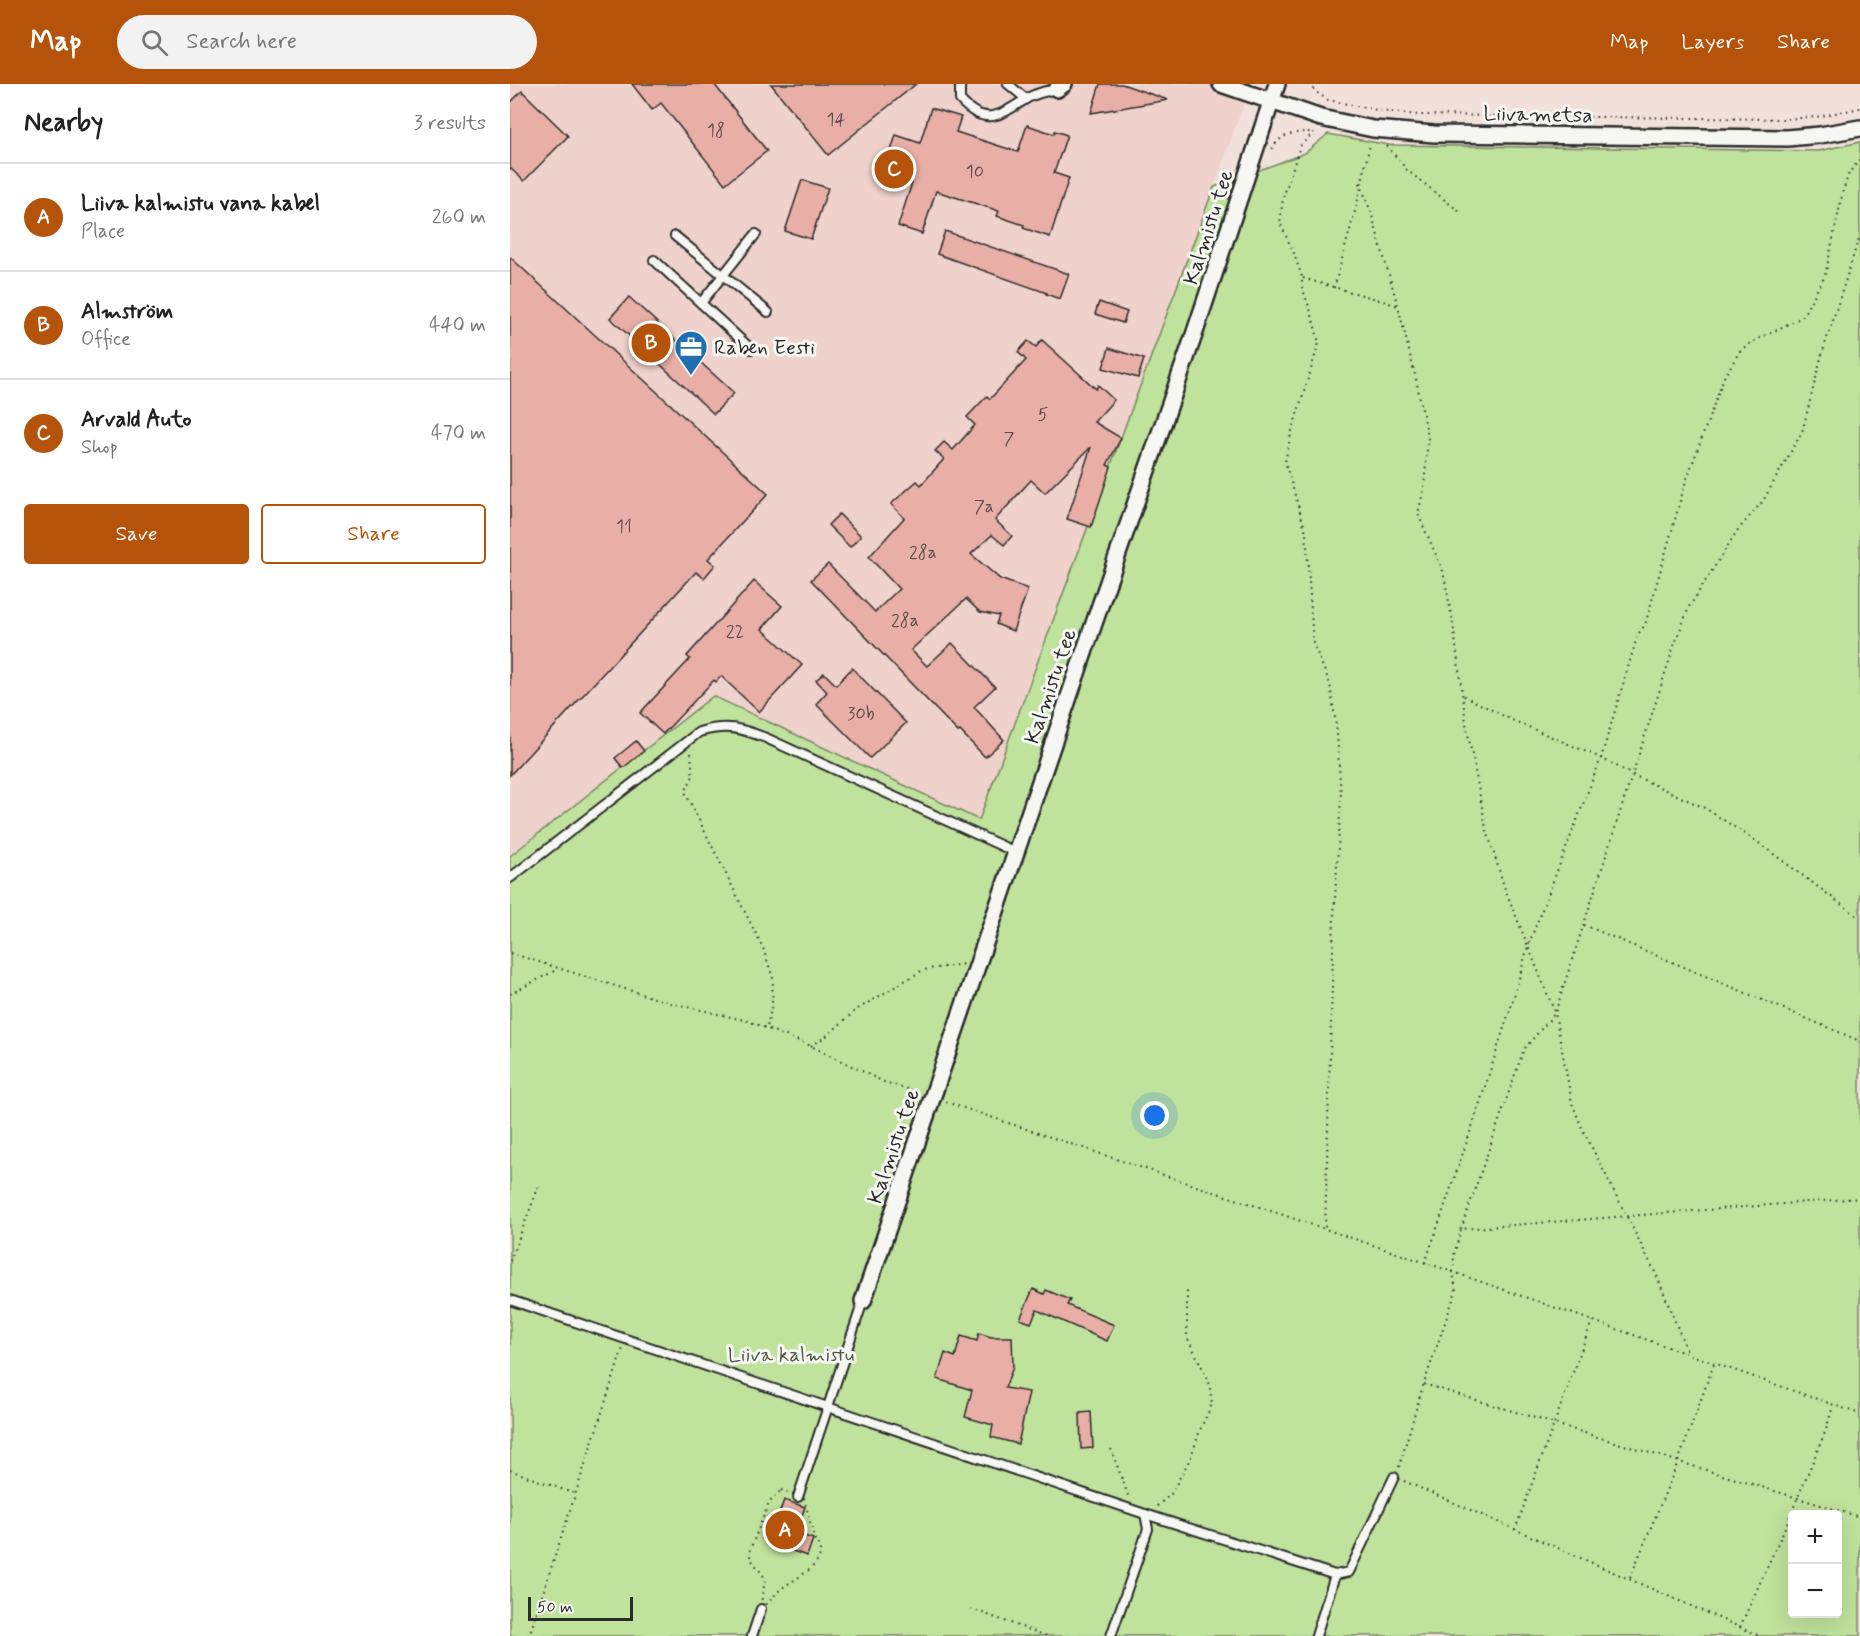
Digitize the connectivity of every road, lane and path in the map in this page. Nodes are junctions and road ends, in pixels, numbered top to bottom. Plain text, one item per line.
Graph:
1 (962, 84) edge
2 (1008, 84) edge
3 (1221, 84) edge
4 (1276, 84) edge
5 (1309, 84) edge
6 (1060, 86) edge
7 (1026, 99) junction
8 (1270, 102) junction
9 (1860, 108) edge
10 (1318, 125) junction
11 (1860, 128) edge
12 (1373, 129) junction
13 (1270, 152) dead end
14 (1860, 159) edge
15 (1360, 183) junction
16 (1460, 212) dead end
17 (756, 234) dead end
18 (1860, 235) edge
19 (675, 236) dead end
20 (654, 260) dead end
21 (723, 276) junction
22 (1302, 277) junction
23 (1334, 288) junction
24 (701, 303) junction
25 (1398, 306) junction
26 (768, 312) dead end
27 (751, 349) dead end
28 (1463, 696) junction
29 (686, 742) junction
30 (1601, 758) junction
31 (1633, 775) junction
32 (1015, 852) junction
33 (510, 878) edge
34 (1860, 918) edge
35 (1584, 926) junction
36 (1528, 946) junction
37 (510, 953) edge
38 (978, 962) junction
39 (560, 969) junction
40 (510, 994) edge
41 (1555, 1013) junction
42 (767, 1029) junction
43 (1860, 1041) edge
44 (811, 1046) junction
45 (932, 1097) junction
46 (539, 1186) dead end
47 (1860, 1198) edge
48 (1628, 1216) junction
49 (1325, 1229) junction
50 (1461, 1229) junction
51 (510, 1261) edge
52 (1425, 1263) junction
53 (1453, 1272) junction
54 (1187, 1287) dead end
55 (510, 1300) edge
56 (863, 1301) joint
57 (1593, 1320) junction
58 (626, 1340) junction
59 (1688, 1354) junction
60 (1714, 1364) junction
61 (1424, 1384) junction
62 (1834, 1405) junction
63 (827, 1407) junction
64 (1860, 1414) edge
65 (1555, 1423) junction
66 (1111, 1449) dead end
67 (1678, 1462) junction
68 (510, 1470) edge
69 (1394, 1477) junction
70 (575, 1494) junction
71 (798, 1497) junction
72 (1797, 1497) junction
73 (1133, 1509) junction
74 (1144, 1514) junction
75 (1860, 1517) edge
76 (1515, 1530) junction
77 (1335, 1575) junction
78 (1630, 1578) junction
79 (761, 1609) junction
80 (970, 1609) dead end
81 (1740, 1627) junction
82 (529, 1636) edge
83 (752, 1636) edge
84 (1047, 1636) edge
85 (1111, 1636) edge
86 (1316, 1636) edge
87 (1760, 1636) edge

1 - 7 lane
2 - 7 lane
3 - 8 street, Liivametsa
4 - 8 street, Kalmistu tee
5 - 9 path
6 - 7 lane
8 - 10 street, Liivametsa
8 - 32 street, Kalmistu tee
10 - 12 street, Liivametsa
10 - 13 path
10 - 22 path
11 - 12 street, Liivametsa
12 - 15 path
12 - 16 path
14 - 30 path
15 - 23 path
15 - 25 path
17 - 21 lane
18 - 31 path
19 - 21 lane
20 - 24 lane
21 - 24 lane
21 - 26 lane
22 - 23 path
22 - 49 path
23 - 25 path
24 - 27 lane
25 - 28 path
28 - 30 path
28 - 36 path
29 - 32 lane
29 - 33 lane
29 - 42 path
30 - 31 path
30 - 36 path
31 - 34 path
31 - 35 path
32 - 38 street, Kalmistu tee
35 - 41 path
35 - 43 path
36 - 41 path
36 - 52 path
37 - 39 path
38 - 44 path
38 - 45 street, Kalmistu tee
39 - 40 path
39 - 42 path
41 - 48 path
41 - 50 path
42 - 44 path
44 - 45 path
45 - 49 path
45 - 56 street, Kalmistu tee
46 - 51 path
47 - 48 path
48 - 50 path
48 - 59 path
49 - 52 path
50 - 53 path
52 - 53 path
53 - 57 path
53 - 61 path
54 - 74 path
55 - 58 lane
56 - 63 lane
57 - 59 path
57 - 65 path
58 - 63 lane
58 - 70 path
59 - 60 path
60 - 62 path
60 - 67 path
61 - 65 path
61 - 69 path
62 - 64 path
62 - 72 path
63 - 71 lane
63 - 73 lane
65 - 67 path
65 - 76 path
66 - 73 path
67 - 72 path
67 - 78 path
68 - 70 path
69 - 76 path
69 - 77 lane
70 - 82 path
71 - 79 path
71 - 79 path
72 - 75 path
72 - 81 path
73 - 74 lane
74 - 77 lane
74 - 85 lane
76 - 78 path
77 - 86 lane
78 - 81 path
79 - 83 lane
80 - 84 path
81 - 87 path

